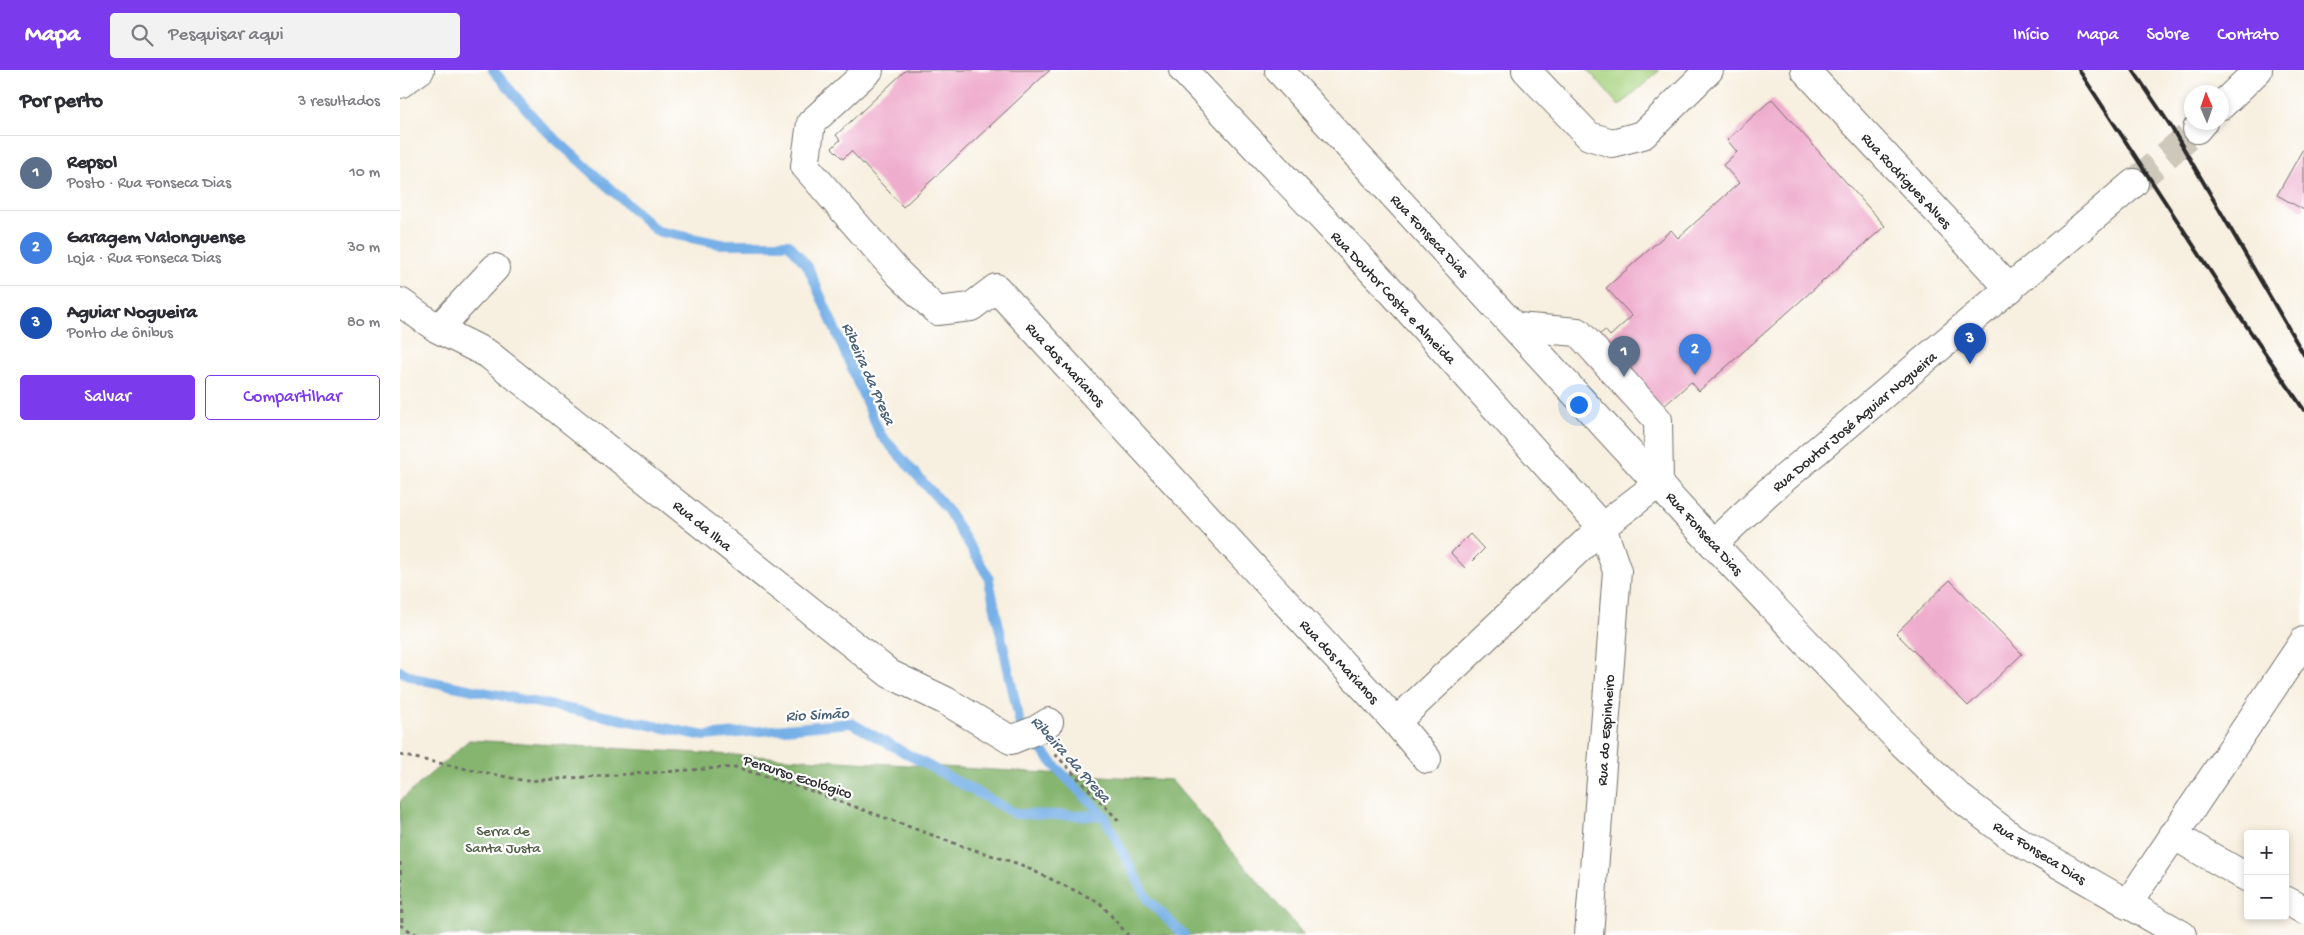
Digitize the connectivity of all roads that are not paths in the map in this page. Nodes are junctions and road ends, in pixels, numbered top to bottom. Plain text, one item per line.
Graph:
1 (420, 70) edge
2 (869, 70) edge
3 (1182, 70) edge
4 (1279, 70) edge
5 (1526, 70) edge
6 (1709, 70) edge
7 (1804, 70) edge
8 (2258, 70) edge
9 (400, 84) edge
10 (2229, 98) edge
11 (2134, 183) tunnel mouth
12 (495, 268) dead end
13 (2010, 289) junction
14 (400, 302) edge
15 (1516, 327) junction
16 (438, 329) junction
17 (1659, 483) junction
18 (1602, 527) junction
19 (1713, 544) junction
20 (2304, 641) edge
21 (1396, 722) junction
22 (1033, 736) road end
23 (1427, 759) dead end
24 (2173, 835) junction
25 (2244, 876) edge
26 (2289, 902) edge
27 (2127, 905) junction
28 (2304, 910) edge
29 (1589, 935) edge
30 (2182, 935) edge

1 - 9 street
2 - 21 street, Rua dos Marianos
3 - 18 street, Rua Doutor Costa e Almeida
4 - 15 street, Rua Fonseca Dias
5 - 6 street
7 - 13 street, Rua Rodrigues Alves
8 - 10 street
11 - 13 street, Rua Doutor José Aguiar Nogueira
12 - 16 street
13 - 19 street, Rua Doutor José Aguiar Nogueira
14 - 16 street, Rua da Ilha
15 - 17 street, Rua Fonseca Dias
15 - 17 street
16 - 22 street, Rua da Ilha
17 - 18 street
17 - 19 street, Rua Fonseca Dias
18 - 21 street
18 - 29 street, Rua do Espinheiro
19 - 27 street, Rua Fonseca Dias
20 - 24 street
21 - 23 street, Rua dos Marianos
24 - 25 street
24 - 27 street
26 - 28 street
27 - 30 street, Rua Fonseca Dias

